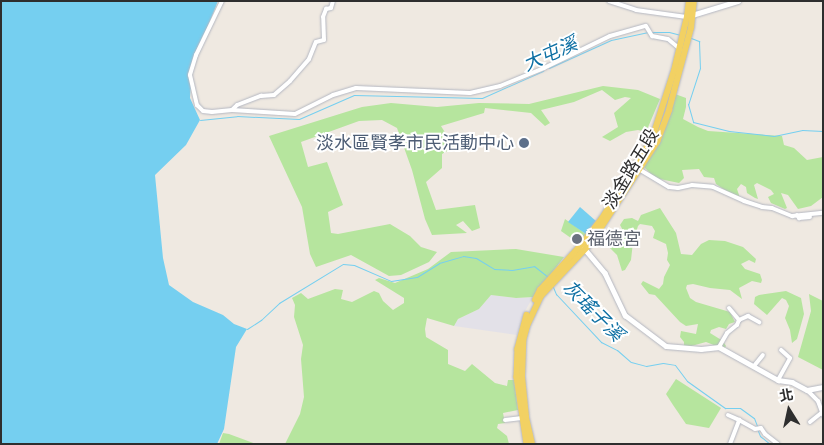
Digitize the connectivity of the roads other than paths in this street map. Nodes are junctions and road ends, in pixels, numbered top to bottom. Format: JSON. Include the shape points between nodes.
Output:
{"nodes":[{"id":1,"x":222,"y":1,"type":"edge"},
{"id":2,"x":333,"y":1,"type":"edge"},
{"id":3,"x":609,"y":1,"type":"edge"},
{"id":4,"x":689,"y":1,"type":"edge"},
{"id":5,"x":694,"y":1,"type":"edge"},
{"id":6,"x":738,"y":1,"type":"edge"},
{"id":7,"x":690,"y":16,"type":"junction"},
{"id":8,"x":682,"y":46,"type":"junction"},
{"id":9,"x":232,"y":110,"type":"junction"},
{"id":10,"x":638,"y":168,"type":"junction"},
{"id":11,"x":823,"y":213,"type":"edge"},
{"id":12,"x":797,"y":216,"type":"junction"},
{"id":13,"x":810,"y":217,"type":"dead end"},
{"id":14,"x":583,"y":247,"type":"junction"},
{"id":15,"x":555,"y":276,"type":"junction"},
{"id":16,"x":547,"y":285,"type":"junction"},
{"id":17,"x":729,"y":308,"type":"dead end"},
{"id":18,"x":739,"y":320,"type":"junction"},
{"id":19,"x":759,"y":322,"type":"dead end"},
{"id":20,"x":719,"y":348,"type":"junction"},
{"id":21,"x":781,"y":350,"type":"dead end"},
{"id":22,"x":763,"y":355,"type":"dead end"},
{"id":23,"x":754,"y":366,"type":"junction"},
{"id":24,"x":778,"y":380,"type":"junction"},
{"id":25,"x":823,"y":387,"type":"edge"},
{"id":26,"x":807,"y":390,"type":"junction"},
{"id":27,"x":822,"y":414,"type":"edge"},
{"id":28,"x":728,"y":415,"type":"dead end"},
{"id":29,"x":522,"y":418,"type":"junction"},
{"id":30,"x":506,"y":420,"type":"dead end"},
{"id":31,"x":739,"y":420,"type":"junction"},
{"id":32,"x":810,"y":422,"type":"dead end"},
{"id":33,"x":527,"y":444,"type":"edge"},
{"id":34,"x":532,"y":444,"type":"edge"},
{"id":35,"x":730,"y":444,"type":"edge"},
{"id":36,"x":778,"y":444,"type":"edge"}],
"edges":[{"from":1,"to":9,"type":"street","via":[[190,75],[197,105],[203,111]]},
{"from":2,"to":9,"type":"street","via":[[324,17],[324,40],[316,42],[309,59],[290,81],[274,95],[261,96]]},
{"from":3,"to":7,"type":"street","via":[[636,10]]},
{"from":4,"to":7,"type":"main road"},
{"from":5,"to":7,"type":"main road"},
{"from":6,"to":7,"type":"street"},
{"from":7,"to":8,"type":"main road","name":"淡金路五段"},
{"from":8,"to":9,"type":"street","via":[[652,34],[646,26],[610,36],[544,68],[470,94],[356,88],[333,94],[295,114]]},
{"from":8,"to":10,"type":"main road","name":"淡金路五段","via":[[658,124]]},
{"from":10,"to":12,"type":"street","via":[[669,187],[713,186],[744,201]]},
{"from":10,"to":14,"type":"main road","name":"淡金路五段"},
{"from":11,"to":12,"type":"street"},
{"from":12,"to":13,"type":"street"},
{"from":14,"to":15,"type":"main road"},
{"from":14,"to":15,"type":"main road","name":"淡金路五段"},
{"from":14,"to":20,"type":"street","via":[[604,273],[625,315],[654,338],[678,349]]},
{"from":15,"to":16,"type":"main road"},
{"from":16,"to":29,"type":"main road","via":[[540,290],[523,324],[518,349],[517,377]]},
{"from":16,"to":34,"type":"main road","via":[[533,309],[523,341],[522,377]]},
{"from":17,"to":18,"type":"street"},
{"from":18,"to":19,"type":"street","via":[[748,316]]},
{"from":18,"to":20,"type":"street"},
{"from":20,"to":23,"type":"street"},
{"from":21,"to":24,"type":"street","via":[[790,358]]},
{"from":22,"to":23,"type":"street"},
{"from":23,"to":24,"type":"street"},
{"from":24,"to":26,"type":"street","via":[[792,382]]},
{"from":25,"to":26,"type":"street"},
{"from":26,"to":27,"type":"street","via":[[818,401]]},
{"from":27,"to":32,"type":"street"},
{"from":28,"to":31,"type":"street"},
{"from":29,"to":30,"type":"street"},
{"from":29,"to":33,"type":"main road"},
{"from":31,"to":35,"type":"street"},
{"from":31,"to":36,"type":"street","via":[[755,429],[761,428]]}]}
